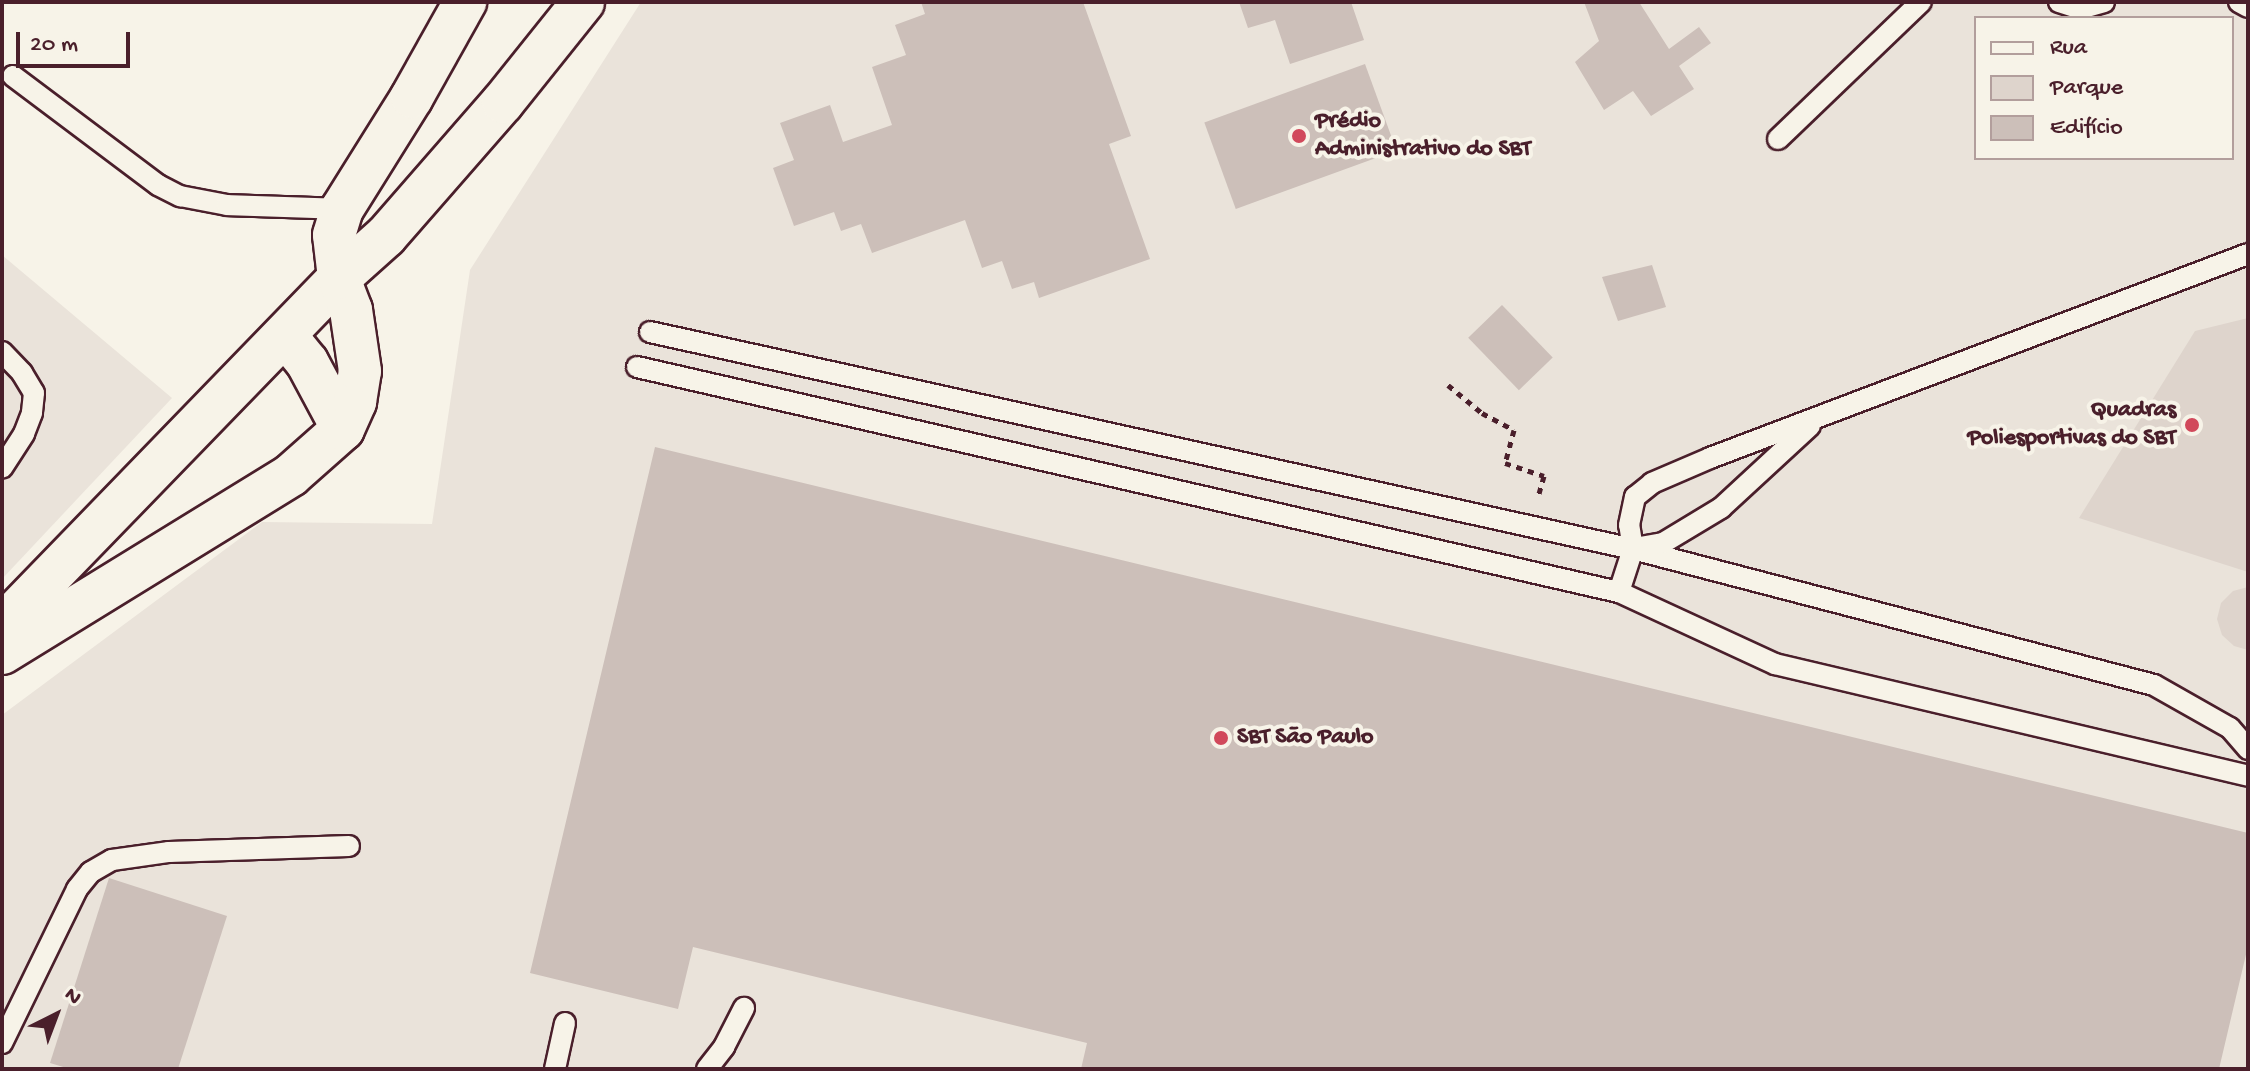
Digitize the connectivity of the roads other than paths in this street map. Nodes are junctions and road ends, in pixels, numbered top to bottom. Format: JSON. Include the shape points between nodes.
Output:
{"nodes":[{"id":1,"x":465,"y":2,"type":"edge"},
{"id":2,"x":583,"y":2,"type":"edge"},
{"id":3,"x":1921,"y":2,"type":"edge"},
{"id":4,"x":2059,"y":2,"type":"edge"},
{"id":5,"x":2104,"y":2,"type":"edge"},
{"id":6,"x":2239,"y":2,"type":"edge"},
{"id":7,"x":2248,"y":7,"type":"edge"},
{"id":8,"x":13,"y":76,"type":"dead end"},
{"id":9,"x":1778,"y":139,"type":"dead end"},
{"id":10,"x":342,"y":209,"type":"junction"},
{"id":11,"x":2248,"y":254,"type":"edge"},
{"id":12,"x":339,"y":278,"type":"junction"},
{"id":13,"x":650,"y":332,"type":"dead end"},
{"id":14,"x":285,"y":335,"type":"junction"},
{"id":15,"x":2,"y":352,"type":"edge"},
{"id":16,"x":637,"y":367,"type":"dead end"},
{"id":17,"x":1819,"y":418,"type":"junction"},
{"id":18,"x":343,"y":429,"type":"junction"},
{"id":19,"x":2,"y":468,"type":"edge"},
{"id":20,"x":1633,"y":549,"type":"junction"},
{"id":21,"x":1619,"y":592,"type":"junction"},
{"id":22,"x":2,"y":626,"type":"edge"},
{"id":23,"x":2,"y":653,"type":"edge"},
{"id":24,"x":2248,"y":749,"type":"edge"},
{"id":25,"x":2248,"y":776,"type":"edge"},
{"id":26,"x":349,"y":846,"type":"dead end"},
{"id":27,"x":744,"y":1008,"type":"dead end"},
{"id":28,"x":565,"y":1023,"type":"dead end"},
{"id":29,"x":2,"y":1043,"type":"edge"},
{"id":30,"x":555,"y":1069,"type":"edge"},
{"id":31,"x":707,"y":1069,"type":"edge"}],
"edges":[{"from":1,"to":10,"type":"street"},
{"from":2,"to":12,"type":"street","via":[[386,236]]},
{"from":3,"to":9,"type":"lane"},
{"from":4,"to":5,"type":"lane","via":[[2080,9]]},
{"from":6,"to":7,"type":"lane"},
{"from":8,"to":10,"type":"lane","via":[[180,196],[227,205]]},
{"from":10,"to":12,"type":"street","via":[[334,235]]},
{"from":11,"to":17,"type":"lane"},
{"from":12,"to":14,"type":"street"},
{"from":12,"to":18,"type":"street","via":[[351,310],[360,371]]},
{"from":13,"to":20,"type":"lane"},
{"from":14,"to":18,"type":"street","via":[[307,362]]},
{"from":14,"to":22,"type":"street"},
{"from":15,"to":19,"type":"lane","via":[[34,393],[24,434]]},
{"from":16,"to":21,"type":"lane"},
{"from":17,"to":20,"type":"lane","via":[[1721,508],[1663,543]]},
{"from":17,"to":20,"type":"lane","via":[[1652,483],[1635,497],[1629,525]]},
{"from":18,"to":23,"type":"street","via":[[291,475]]},
{"from":20,"to":21,"type":"lane"},
{"from":20,"to":24,"type":"lane","via":[[2154,685],[2230,728]]},
{"from":21,"to":25,"type":"lane","via":[[1775,664]]},
{"from":26,"to":29,"type":"lane","via":[[169,852],[112,860],[91,872],[77,889]]},
{"from":27,"to":31,"type":"lane"},
{"from":28,"to":30,"type":"lane"}]}
